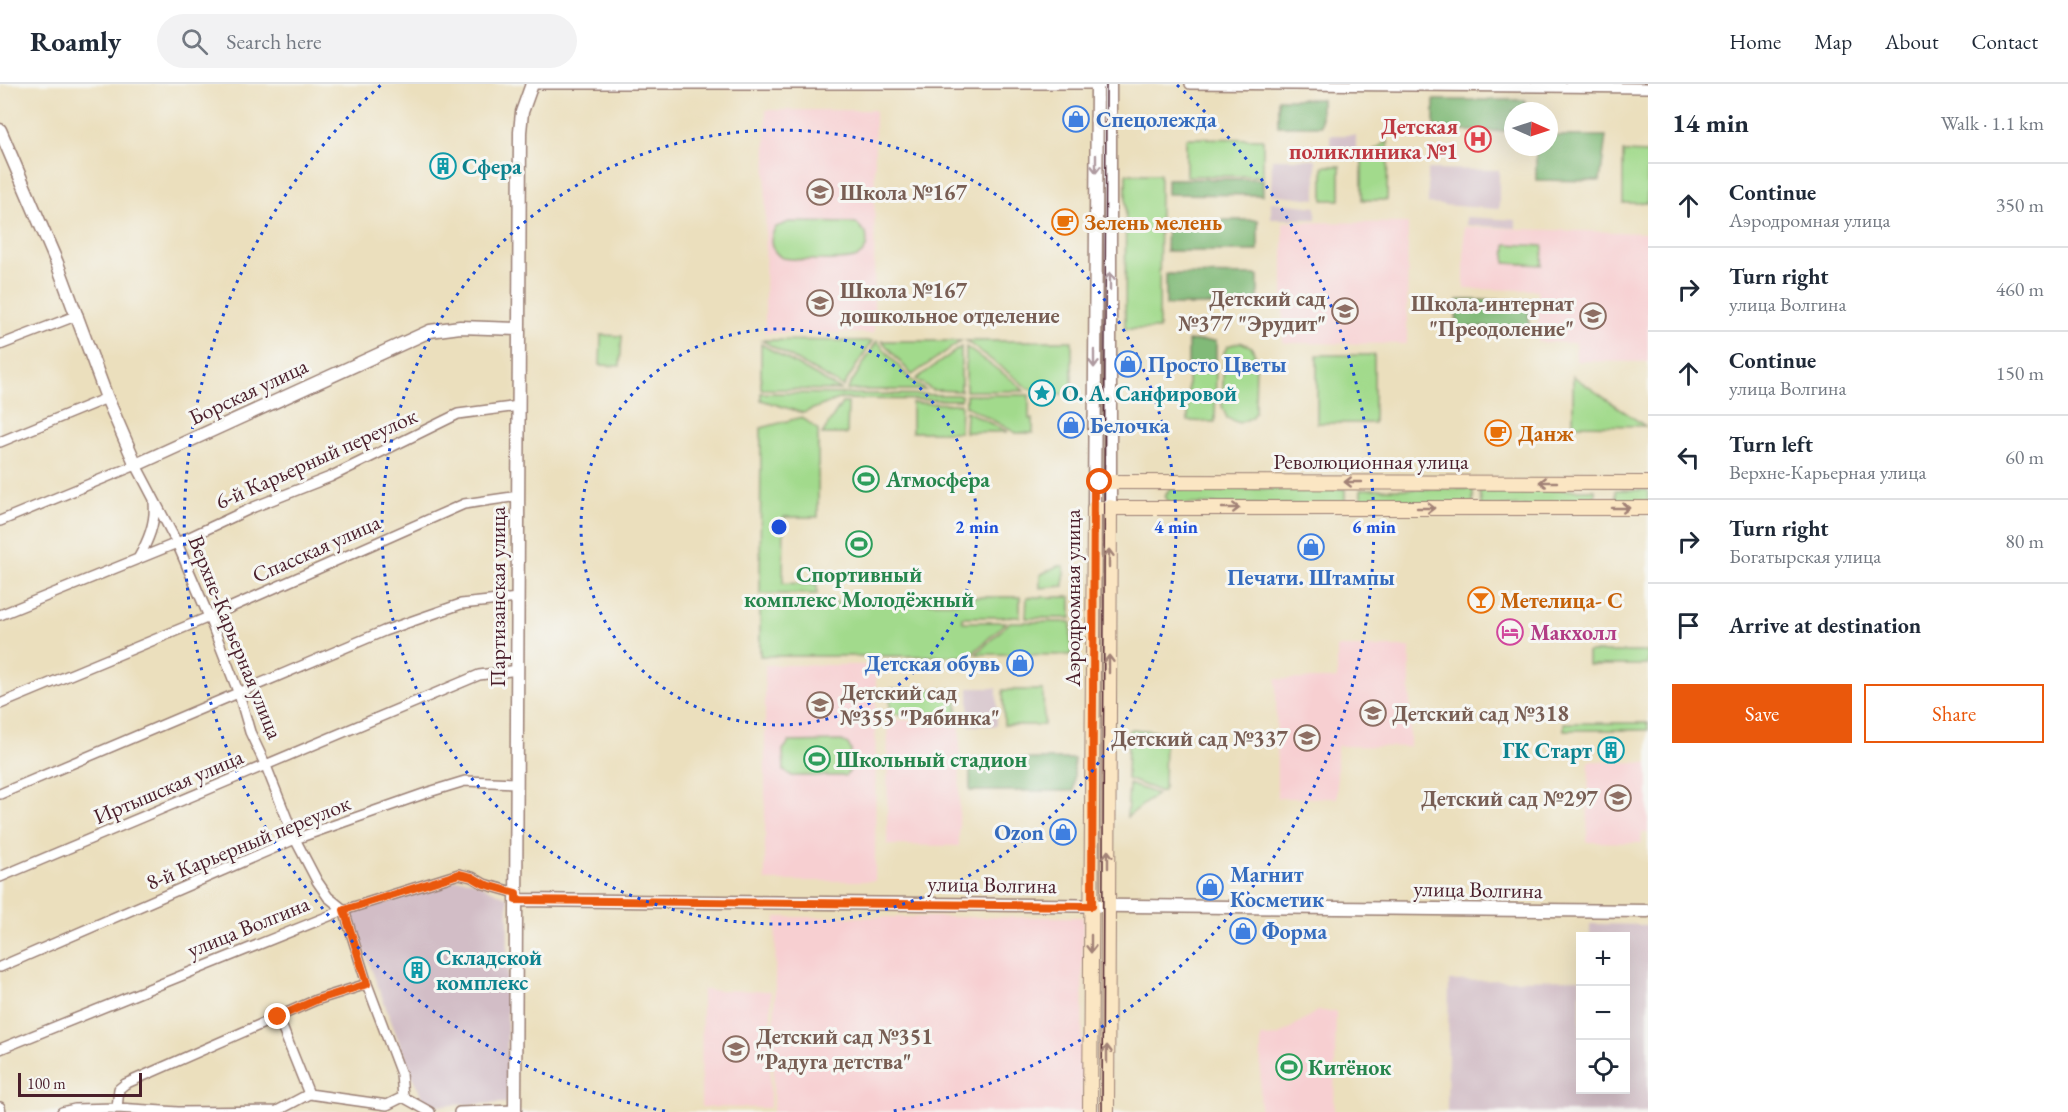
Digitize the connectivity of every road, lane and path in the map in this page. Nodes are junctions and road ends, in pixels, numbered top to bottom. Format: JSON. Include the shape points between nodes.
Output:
{"nodes":[{"id":1,"x":531,"y":84,"type":"edge"},
{"id":2,"x":1096,"y":84,"type":"edge"},
{"id":3,"x":1110,"y":84,"type":"edge"},
{"id":4,"x":1115,"y":84,"type":"edge"},
{"id":5,"x":1190,"y":84,"type":"edge"},
{"id":6,"x":1648,"y":88,"type":"edge"},
{"id":7,"x":0,"y":130,"type":"edge"},
{"id":8,"x":78,"y":315,"type":"junction"},
{"id":9,"x":519,"y":329,"type":"junction"},
{"id":10,"x":0,"y":345,"type":"edge"},
{"id":11,"x":107,"y":398,"type":"junction"},
{"id":12,"x":519,"y":406,"type":"junction"},
{"id":13,"x":0,"y":442,"type":"edge"},
{"id":14,"x":136,"y":465,"type":"junction"},
{"id":15,"x":1094,"y":482,"type":"junction"},
{"id":16,"x":1110,"y":482,"type":"junction"},
{"id":17,"x":1168,"y":482,"type":"junction"},
{"id":18,"x":1648,"y":483,"type":"edge"},
{"id":19,"x":519,"y":496,"type":"junction"},
{"id":20,"x":154,"y":500,"type":"junction"},
{"id":21,"x":1110,"y":507,"type":"junction"},
{"id":22,"x":1169,"y":507,"type":"junction"},
{"id":23,"x":1094,"y":508,"type":"junction"},
{"id":24,"x":1648,"y":508,"type":"edge"},
{"id":25,"x":0,"y":521,"type":"edge"},
{"id":26,"x":177,"y":543,"type":"junction"},
{"id":27,"x":138,"y":559,"type":"junction"},
{"id":28,"x":518,"y":598,"type":"junction"},
{"id":29,"x":0,"y":615,"type":"edge"},
{"id":30,"x":209,"y":617,"type":"junction"},
{"id":31,"x":518,"y":670,"type":"junction"},
{"id":32,"x":239,"y":694,"type":"junction"},
{"id":33,"x":0,"y":704,"type":"edge"},
{"id":34,"x":266,"y":766,"type":"junction"},
{"id":35,"x":517,"y":783,"type":"junction"},
{"id":36,"x":0,"y":794,"type":"edge"},
{"id":37,"x":296,"y":839,"type":"junction"},
{"id":38,"x":0,"y":877,"type":"edge"},
{"id":39,"x":516,"y":896,"type":"junction"},
{"id":40,"x":1092,"y":906,"type":"junction"},
{"id":41,"x":1108,"y":906,"type":"junction"},
{"id":42,"x":344,"y":910,"type":"junction"},
{"id":43,"x":1648,"y":911,"type":"edge"},
{"id":44,"x":0,"y":967,"type":"edge"},
{"id":45,"x":367,"y":984,"type":"junction"},
{"id":46,"x":278,"y":1017,"type":"junction"},
{"id":47,"x":0,"y":1049,"type":"edge"},
{"id":48,"x":309,"y":1094,"type":"junction"},
{"id":49,"x":403,"y":1097,"type":"junction"},
{"id":50,"x":0,"y":1107,"type":"edge"},
{"id":51,"x":117,"y":1108,"type":"junction"},
{"id":52,"x":515,"y":1111,"type":"edge"},
{"id":53,"x":1,"y":1112,"type":"edge"},
{"id":54,"x":62,"y":1112,"type":"edge"},
{"id":55,"x":430,"y":1112,"type":"edge"},
{"id":56,"x":459,"y":1112,"type":"edge"},
{"id":57,"x":1090,"y":1112,"type":"edge"},
{"id":58,"x":1107,"y":1112,"type":"edge"}],
"edges":[{"from":1,"to":2,"type":"street"},
{"from":1,"to":9,"type":"street","name":"Партизанская улица","via":[[520,122]]},
{"from":2,"to":3,"type":"street"},
{"from":2,"to":15,"type":"street","name":"Аэродромная улица","one_way":true},
{"from":3,"to":4,"type":"street"},
{"from":16,"to":3,"type":"street","name":"Аэродромная улица","one_way":true},
{"from":5,"to":6,"type":"street"},
{"from":7,"to":8,"type":"street","name":"Верхне-Карьерная улица"},
{"from":8,"to":10,"type":"street"},
{"from":8,"to":11,"type":"street","name":"Верхне-Карьерная улица"},
{"from":9,"to":12,"type":"street","name":"Партизанская улица"},
{"from":9,"to":14,"type":"street","name":"Борская улица","via":[[460,327],[429,331]]},
{"from":11,"to":13,"type":"street"},
{"from":11,"to":14,"type":"street","name":"Верхне-Карьерная улица"},
{"from":12,"to":19,"type":"street","name":"Партизанская улица"},
{"from":12,"to":26,"type":"street","name":"6-й Карьерный переулок","via":[[458,414],[330,477]]},
{"from":14,"to":20,"type":"street","name":"Верхне-Карьерная улица"},
{"from":14,"to":25,"type":"street","name":"Борская улица"},
{"from":15,"to":16,"type":"main road","name":"Революционная улица"},
{"from":15,"to":23,"type":"street","name":"Аэродромная улица"},
{"from":16,"to":17,"type":"main road","name":"Революционная улица"},
{"from":16,"to":21,"type":"street","name":"Аэродромная улица"},
{"from":18,"to":17,"type":"main road","name":"Революционная улица","one_way":true},
{"from":17,"to":22,"type":"main road","via":[[1159,496]]},
{"from":19,"to":28,"type":"street","name":"Партизанская улица"},
{"from":19,"to":30,"type":"street","name":"Спасская улица","via":[[464,504]]},
{"from":20,"to":26,"type":"street","name":"Верхне-Карьерная улица"},
{"from":20,"to":27,"type":"street","via":[[151,532]]},
{"from":21,"to":22,"type":"main road","name":"Революционная улица"},
{"from":21,"to":23,"type":"main road","name":"Революционная улица"},
{"from":41,"to":21,"type":"main road","name":"Аэродромная улица","one_way":true},
{"from":22,"to":24,"type":"main road","name":"Революционная улица","one_way":true},
{"from":23,"to":40,"type":"main road","name":"Аэродромная улица"},
{"from":26,"to":27,"type":"street","name":"6-й Карьерный переулок"},
{"from":26,"to":30,"type":"street","name":"Верхне-Карьерная улица"},
{"from":27,"to":29,"type":"street","name":"6-й Карьерный переулок"},
{"from":28,"to":31,"type":"street","name":"Партизанская улица"},
{"from":28,"to":32,"type":"street","via":[[460,604],[384,631]]},
{"from":30,"to":32,"type":"street","name":"Верхне-Карьерная улица"},
{"from":30,"to":33,"type":"street","name":"Спасская улица"},
{"from":31,"to":34,"type":"street","name":"Иртышская улица","via":[[479,675]]},
{"from":31,"to":35,"type":"street","name":"Партизанская улица"},
{"from":32,"to":34,"type":"street","name":"Верхне-Карьерная улица","via":[[250,732]]},
{"from":32,"to":36,"type":"street"},
{"from":34,"to":37,"type":"street","name":"Верхне-Карьерная улица"},
{"from":34,"to":38,"type":"street","name":"Иртышская улица"},
{"from":35,"to":37,"type":"street","name":"8-й Карьерный переулок","via":[[465,781]]},
{"from":35,"to":39,"type":"street","name":"Партизанская улица"},
{"from":37,"to":42,"type":"street","name":"Верхне-Карьерная улица","via":[[317,881]]},
{"from":37,"to":44,"type":"street","name":"8-й Карьерный переулок"},
{"from":39,"to":40,"type":"street","name":"улица Волгина"},
{"from":39,"to":42,"type":"street","name":"улица Волгина","via":[[459,874]]},
{"from":39,"to":52,"type":"street","name":"Партизанская улица"},
{"from":40,"to":41,"type":"street","name":"улица Волгина"},
{"from":40,"to":57,"type":"main road","name":"Аэродромная улица","one_way":true},
{"from":41,"to":43,"type":"street","name":"улица Волгина"},
{"from":58,"to":41,"type":"main road","name":"Аэродромная улица","one_way":true},
{"from":42,"to":45,"type":"street","name":"Верхне-Карьерная улица"},
{"from":42,"to":47,"type":"street","name":"улица Волгина"},
{"from":45,"to":46,"type":"street"},
{"from":45,"to":49,"type":"street","name":"Верхне-Карьерная улица","via":[[401,1074]]},
{"from":46,"to":48,"type":"street"},
{"from":46,"to":51,"type":"street","via":[[125,1084],[119,1089]]},
{"from":48,"to":49,"type":"street","via":[[387,1105]]},
{"from":48,"to":51,"type":"street","via":[[277,1111]]},
{"from":49,"to":55,"type":"street"},
{"from":50,"to":53,"type":"street"},
{"from":51,"to":54,"type":"street"},
{"from":52,"to":56,"type":"street"}]}
